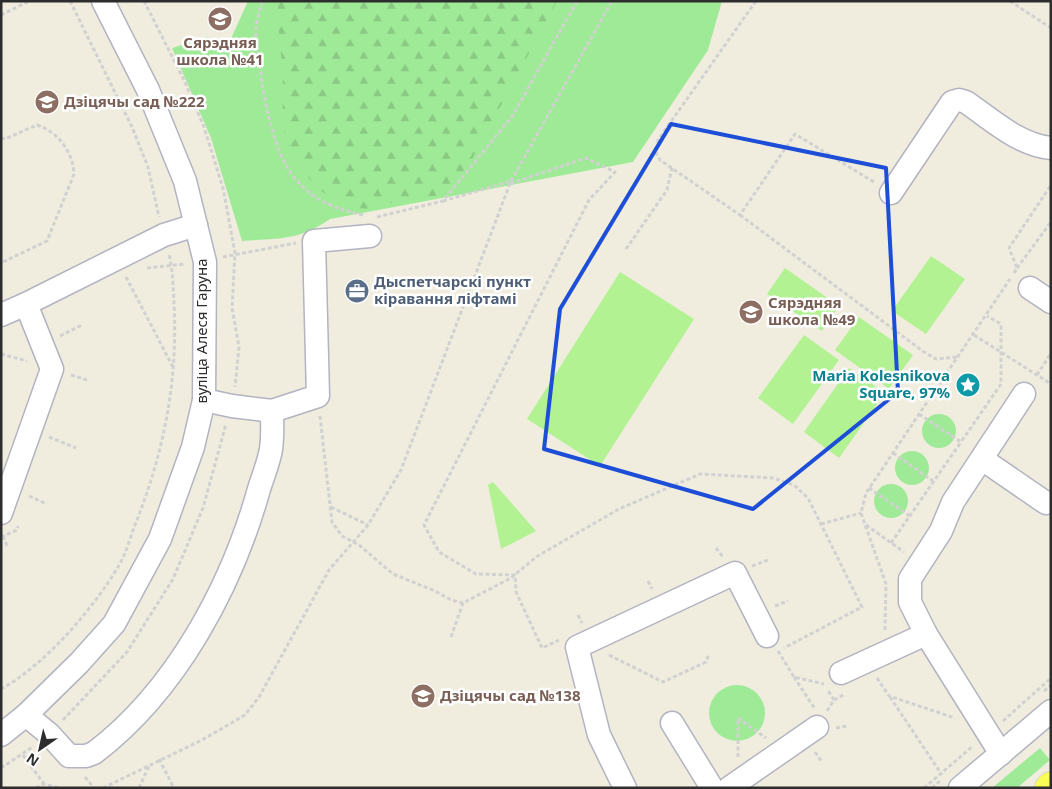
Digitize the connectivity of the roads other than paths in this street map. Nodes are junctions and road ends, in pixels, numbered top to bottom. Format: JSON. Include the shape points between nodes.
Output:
{"nodes":[{"id":1,"x":103,"y":1,"type":"edge"},
{"id":2,"x":1051,"y":148,"type":"edge"},
{"id":3,"x":891,"y":193,"type":"road end"},
{"id":4,"x":369,"y":223,"type":"road end"},
{"id":5,"x":196,"y":225,"type":"junction"},
{"id":6,"x":1030,"y":288,"type":"dead end"},
{"id":7,"x":1051,"y":302,"type":"edge"},
{"id":8,"x":26,"y":304,"type":"junction"},
{"id":9,"x":1,"y":315,"type":"edge"},
{"id":10,"x":1033,"y":392,"type":"road end"},
{"id":11,"x":204,"y":400,"type":"junction"},
{"id":12,"x":272,"y":411,"type":"junction"},
{"id":13,"x":982,"y":459,"type":"junction"},
{"id":14,"x":1046,"y":503,"type":"dead end"},
{"id":15,"x":1,"y":513,"type":"edge"},
{"id":16,"x":926,"y":634,"type":"junction"},
{"id":17,"x":772,"y":644,"type":"road end"},
{"id":18,"x":841,"y":673,"type":"dead end"},
{"id":19,"x":1051,"y":711,"type":"edge"},
{"id":20,"x":26,"y":714,"type":"junction"},
{"id":21,"x":672,"y":723,"type":"dead end"},
{"id":22,"x":819,"y":723,"type":"road end"},
{"id":23,"x":1,"y":735,"type":"edge"},
{"id":24,"x":1001,"y":754,"type":"junction"},
{"id":25,"x":952,"y":783,"type":"edge"},
{"id":26,"x":734,"y":784,"type":"edge"},
{"id":27,"x":625,"y":788,"type":"edge"},
{"id":28,"x":712,"y":788,"type":"edge"}],
"edges":[{"from":1,"to":5,"type":"street","name":"вуліца Алеся Гаруна","via":[[148,90],[185,181]]},
{"from":2,"to":3,"type":"street","via":[[1026,142],[959,100],[952,102]]},
{"from":4,"to":12,"type":"street","via":[[314,241],[318,396]]},
{"from":5,"to":8,"type":"street","via":[[164,235]]},
{"from":5,"to":11,"type":"street","name":"вуліца Алеся Гаруна","via":[[205,262]]},
{"from":6,"to":7,"type":"street"},
{"from":8,"to":9,"type":"street"},
{"from":8,"to":15,"type":"street","via":[[52,369]]},
{"from":10,"to":13,"type":"street"},
{"from":11,"to":12,"type":"street"},
{"from":11,"to":20,"type":"street","name":"вуліца Алеся Гаруна","via":[[193,447],[160,538],[133,591],[114,624]]},
{"from":12,"to":20,"type":"street","via":[[271,449],[235,561],[195,637],[154,694],[94,753],[86,756],[69,756]]},
{"from":13,"to":14,"type":"street"},
{"from":13,"to":16,"type":"street","via":[[953,502],[941,531],[910,579],[910,602]]},
{"from":16,"to":18,"type":"street"},
{"from":16,"to":24,"type":"street"},
{"from":17,"to":27,"type":"street","via":[[735,572],[576,647],[599,735]]},
{"from":19,"to":24,"type":"street"},
{"from":20,"to":23,"type":"street","name":"вуліца Алеся Гаруна"},
{"from":21,"to":28,"type":"street"},
{"from":22,"to":26,"type":"street"},
{"from":24,"to":25,"type":"street"}]}
